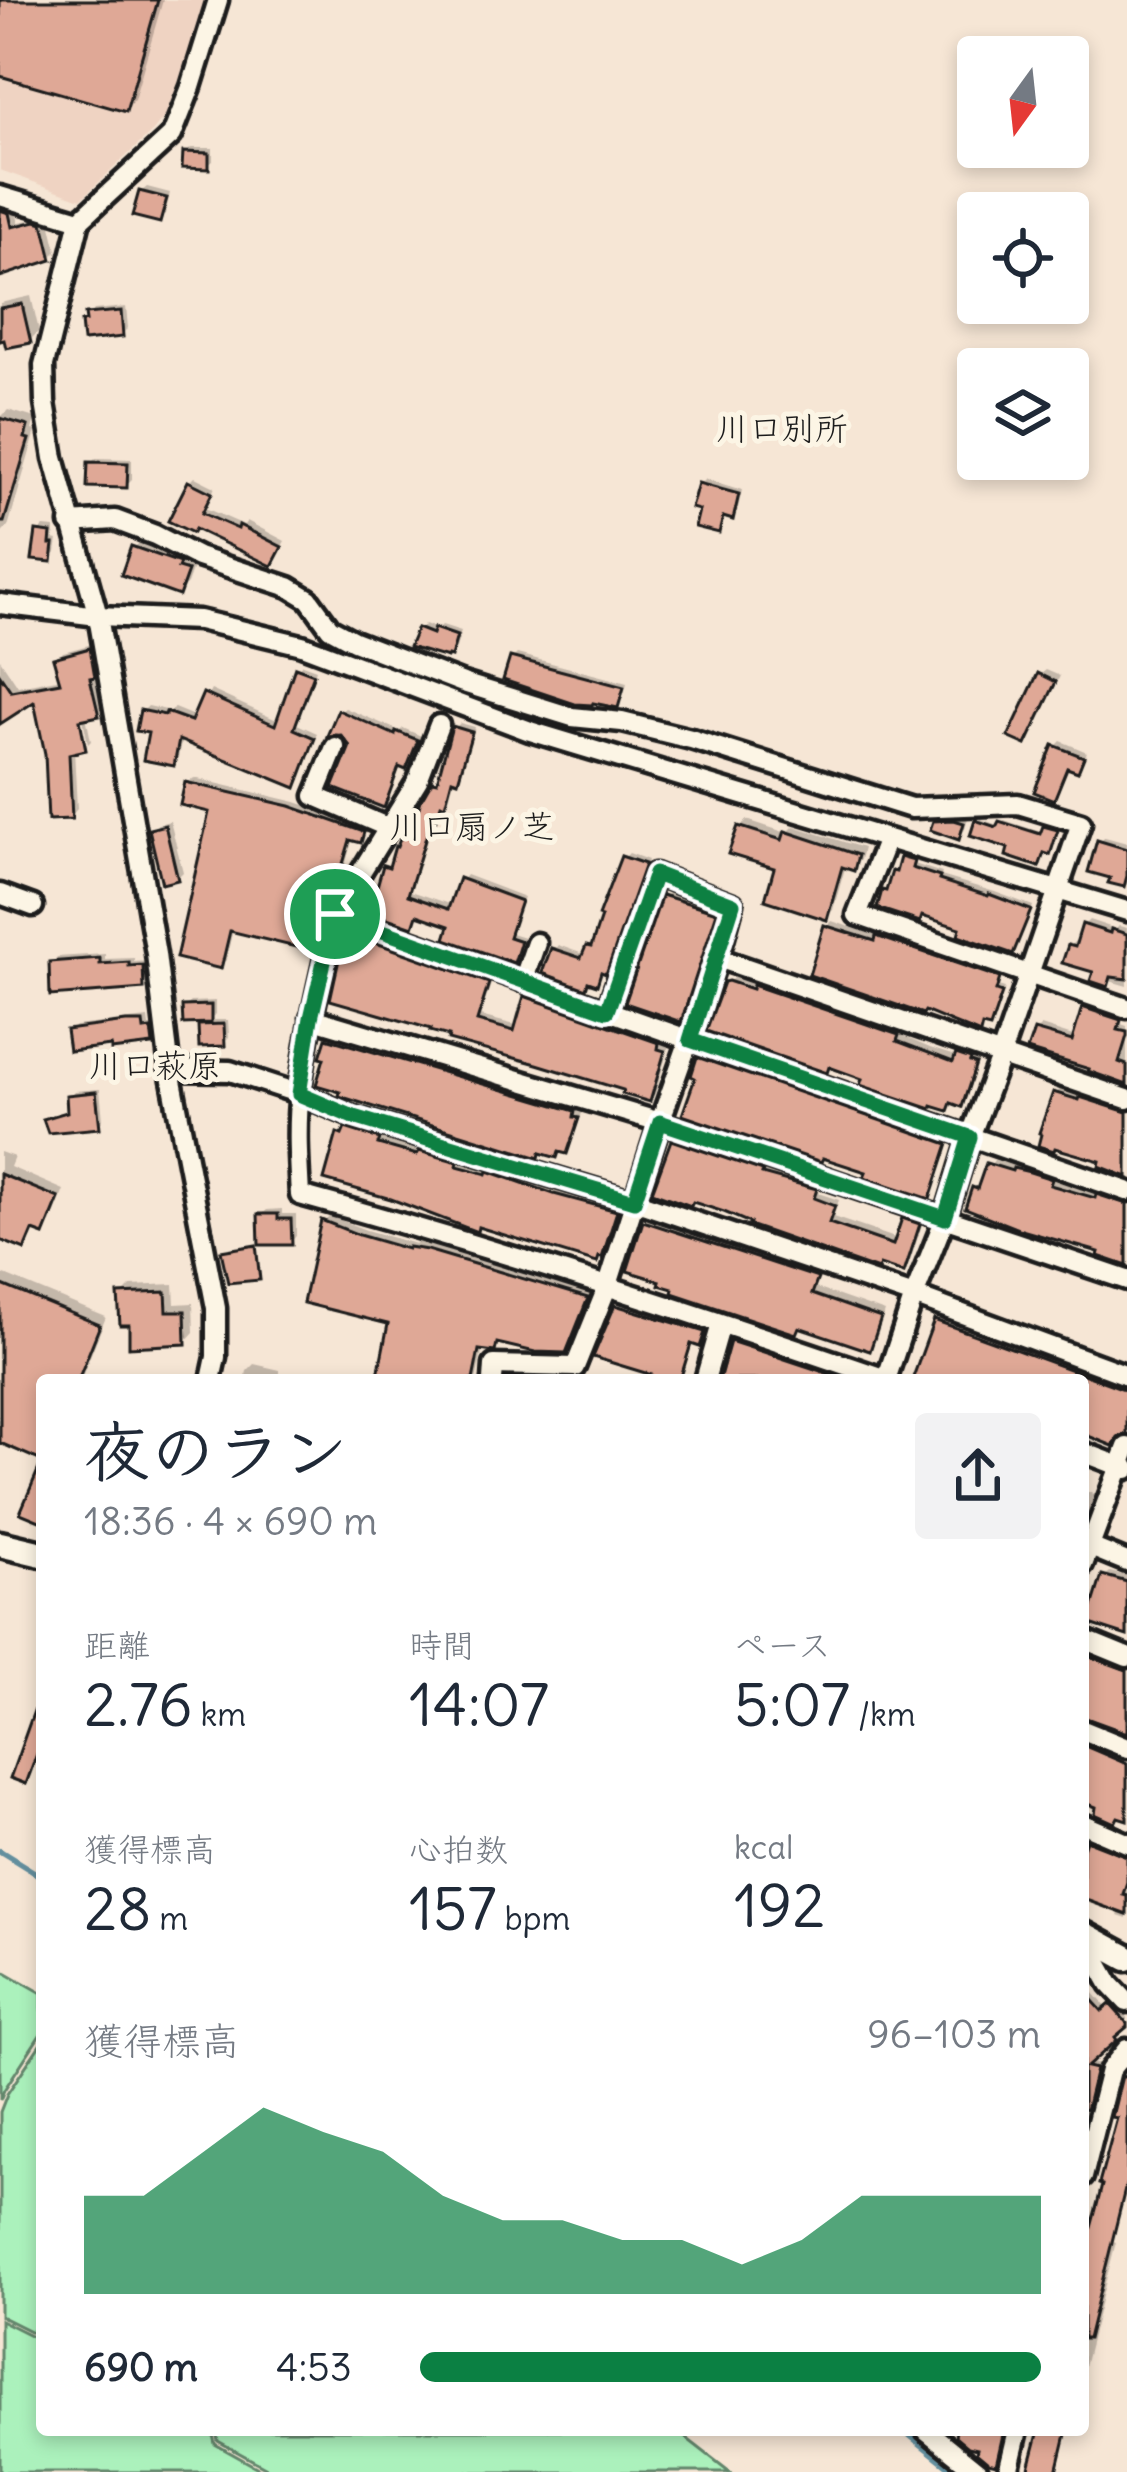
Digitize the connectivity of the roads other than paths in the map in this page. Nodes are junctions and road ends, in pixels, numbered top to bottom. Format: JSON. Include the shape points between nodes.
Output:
{"nodes":[{"id":1,"x":218,"y":0,"type":"edge"},
{"id":2,"x":0,"y":196,"type":"edge"},
{"id":3,"x":80,"y":220,"type":"junction"},
{"id":4,"x":70,"y":523,"type":"junction"},
{"id":5,"x":0,"y":604,"type":"edge"},
{"id":6,"x":98,"y":616,"type":"junction"},
{"id":7,"x":440,"y":725,"type":"dead end"},
{"id":8,"x":335,"y":747,"type":"dead end"},
{"id":9,"x":388,"y":828,"type":"junction"},
{"id":10,"x":887,"y":839,"type":"junction"},
{"id":11,"x":1058,"y":889,"type":"junction"},
{"id":12,"x":0,"y":894,"type":"edge"},
{"id":13,"x":32,"y":906,"type":"dead end"},
{"id":14,"x":1127,"y":910,"type":"edge"},
{"id":15,"x":335,"y":914,"type":"junction"},
{"id":16,"x":536,"y":943,"type":"dead end"},
{"id":17,"x":718,"y":958,"type":"junction"},
{"id":18,"x":1030,"y":974,"type":"junction"},
{"id":19,"x":523,"y":981,"type":"junction"},
{"id":20,"x":1127,"y":1008,"type":"edge"},
{"id":21,"x":607,"y":1011,"type":"junction"},
{"id":22,"x":311,"y":1018,"type":"junction"},
{"id":23,"x":690,"y":1040,"type":"junction"},
{"id":24,"x":1001,"y":1055,"type":"junction"},
{"id":25,"x":170,"y":1070,"type":"junction"},
{"id":26,"x":299,"y":1094,"type":"junction"},
{"id":27,"x":1127,"y":1100,"type":"edge"},
{"id":28,"x":660,"y":1122,"type":"junction"},
{"id":29,"x":970,"y":1137,"type":"junction"},
{"id":30,"x":1127,"y":1191,"type":"edge"},
{"id":31,"x":634,"y":1201,"type":"junction"},
{"id":32,"x":945,"y":1218,"type":"junction"},
{"id":33,"x":1127,"y":1280,"type":"edge"},
{"id":34,"x":608,"y":1285,"type":"junction"},
{"id":35,"x":914,"y":1296,"type":"junction"},
{"id":36,"x":721,"y":1324,"type":"junction"},
{"id":37,"x":212,"y":1374,"type":"edge"},
{"id":38,"x":493,"y":1374,"type":"edge"},
{"id":39,"x":707,"y":1374,"type":"edge"},
{"id":40,"x":869,"y":1374,"type":"edge"},
{"id":41,"x":889,"y":1374,"type":"edge"},
{"id":42,"x":1127,"y":1375,"type":"edge"},
{"id":43,"x":1089,"y":1453,"type":"edge"},
{"id":44,"x":1124,"y":1460,"type":"edge"},
{"id":45,"x":1089,"y":1543,"type":"edge"},
{"id":46,"x":0,"y":1544,"type":"edge"},
{"id":47,"x":36,"y":1553,"type":"edge"},
{"id":48,"x":1089,"y":1553,"type":"edge"},
{"id":49,"x":1127,"y":1562,"type":"edge"},
{"id":50,"x":1089,"y":1641,"type":"edge"},
{"id":51,"x":1127,"y":1657,"type":"edge"},
{"id":52,"x":1089,"y":1732,"type":"edge"},
{"id":53,"x":1127,"y":1748,"type":"edge"},
{"id":54,"x":1089,"y":1827,"type":"edge"},
{"id":55,"x":1127,"y":1843,"type":"edge"},
{"id":56,"x":1089,"y":1938,"type":"edge"},
{"id":57,"x":1089,"y":1946,"type":"edge"},
{"id":58,"x":1127,"y":1958,"type":"edge"},
{"id":59,"x":1127,"y":2002,"type":"edge"},
{"id":60,"x":1127,"y":2049,"type":"edge"},
{"id":61,"x":1089,"y":2152,"type":"edge"},
{"id":62,"x":938,"y":2436,"type":"edge"},
{"id":63,"x":1017,"y":2436,"type":"edge"},
{"id":64,"x":978,"y":2472,"type":"edge"},
{"id":65,"x":1008,"y":2472,"type":"edge"}],
"edges":[{"from":1,"to":3,"type":"street","via":[[172,135]]},
{"from":2,"to":3,"type":"street"},
{"from":3,"to":4,"type":"street","via":[[44,365],[44,403]]},
{"from":4,"to":6,"type":"street"},
{"from":4,"to":11,"type":"street","via":[[116,520],[155,535],[289,587],[354,641],[572,717],[692,739],[911,808],[1018,804],[1081,823]]},
{"from":5,"to":6,"type":"street"},
{"from":6,"to":10,"type":"street","via":[[199,620],[302,646],[530,731]]},
{"from":6,"to":25,"type":"street"},
{"from":7,"to":9,"type":"street"},
{"from":8,"to":9,"type":"street","via":[[315,796]]},
{"from":9,"to":15,"type":"street"},
{"from":10,"to":11,"type":"street"},
{"from":10,"to":18,"type":"street","via":[[857,916]]},
{"from":11,"to":14,"type":"street"},
{"from":11,"to":18,"type":"street"},
{"from":12,"to":13,"type":"street"},
{"from":15,"to":19,"type":"street"},
{"from":15,"to":22,"type":"street"},
{"from":16,"to":19,"type":"street"},
{"from":17,"to":21,"type":"street","via":[[733,904],[655,874]]},
{"from":17,"to":23,"type":"street"},
{"from":17,"to":24,"type":"street"},
{"from":18,"to":20,"type":"street"},
{"from":18,"to":24,"type":"street"},
{"from":19,"to":21,"type":"street"},
{"from":21,"to":23,"type":"street"},
{"from":22,"to":26,"type":"street"},
{"from":22,"to":28,"type":"street"},
{"from":23,"to":28,"type":"street"},
{"from":23,"to":29,"type":"street"},
{"from":24,"to":27,"type":"street"},
{"from":24,"to":29,"type":"street"},
{"from":25,"to":26,"type":"street","via":[[230,1071]]},
{"from":25,"to":37,"type":"street","via":[[216,1308]]},
{"from":26,"to":31,"type":"street"},
{"from":26,"to":34,"type":"street","via":[[300,1195]]},
{"from":28,"to":31,"type":"street"},
{"from":28,"to":32,"type":"street"},
{"from":29,"to":30,"type":"street"},
{"from":29,"to":32,"type":"street"},
{"from":31,"to":34,"type":"street"},
{"from":31,"to":35,"type":"street"},
{"from":32,"to":33,"type":"street"},
{"from":32,"to":35,"type":"street"},
{"from":34,"to":36,"type":"street"},
{"from":34,"to":38,"type":"street","via":[[575,1367],[494,1365]]},
{"from":35,"to":41,"type":"street"},
{"from":35,"to":42,"type":"street"},
{"from":36,"to":39,"type":"street"},
{"from":36,"to":40,"type":"street"},
{"from":43,"to":44,"type":"street"},
{"from":44,"to":45,"type":"street"},
{"from":46,"to":47,"type":"main road"},
{"from":48,"to":49,"type":"street"},
{"from":50,"to":51,"type":"street"},
{"from":52,"to":53,"type":"street"},
{"from":54,"to":55,"type":"street"},
{"from":56,"to":58,"type":"main road"},
{"from":57,"to":59,"type":"street"},
{"from":60,"to":61,"type":"street","via":[[1110,2070]]},
{"from":62,"to":64,"type":"street"},
{"from":63,"to":65,"type":"street"}]}
